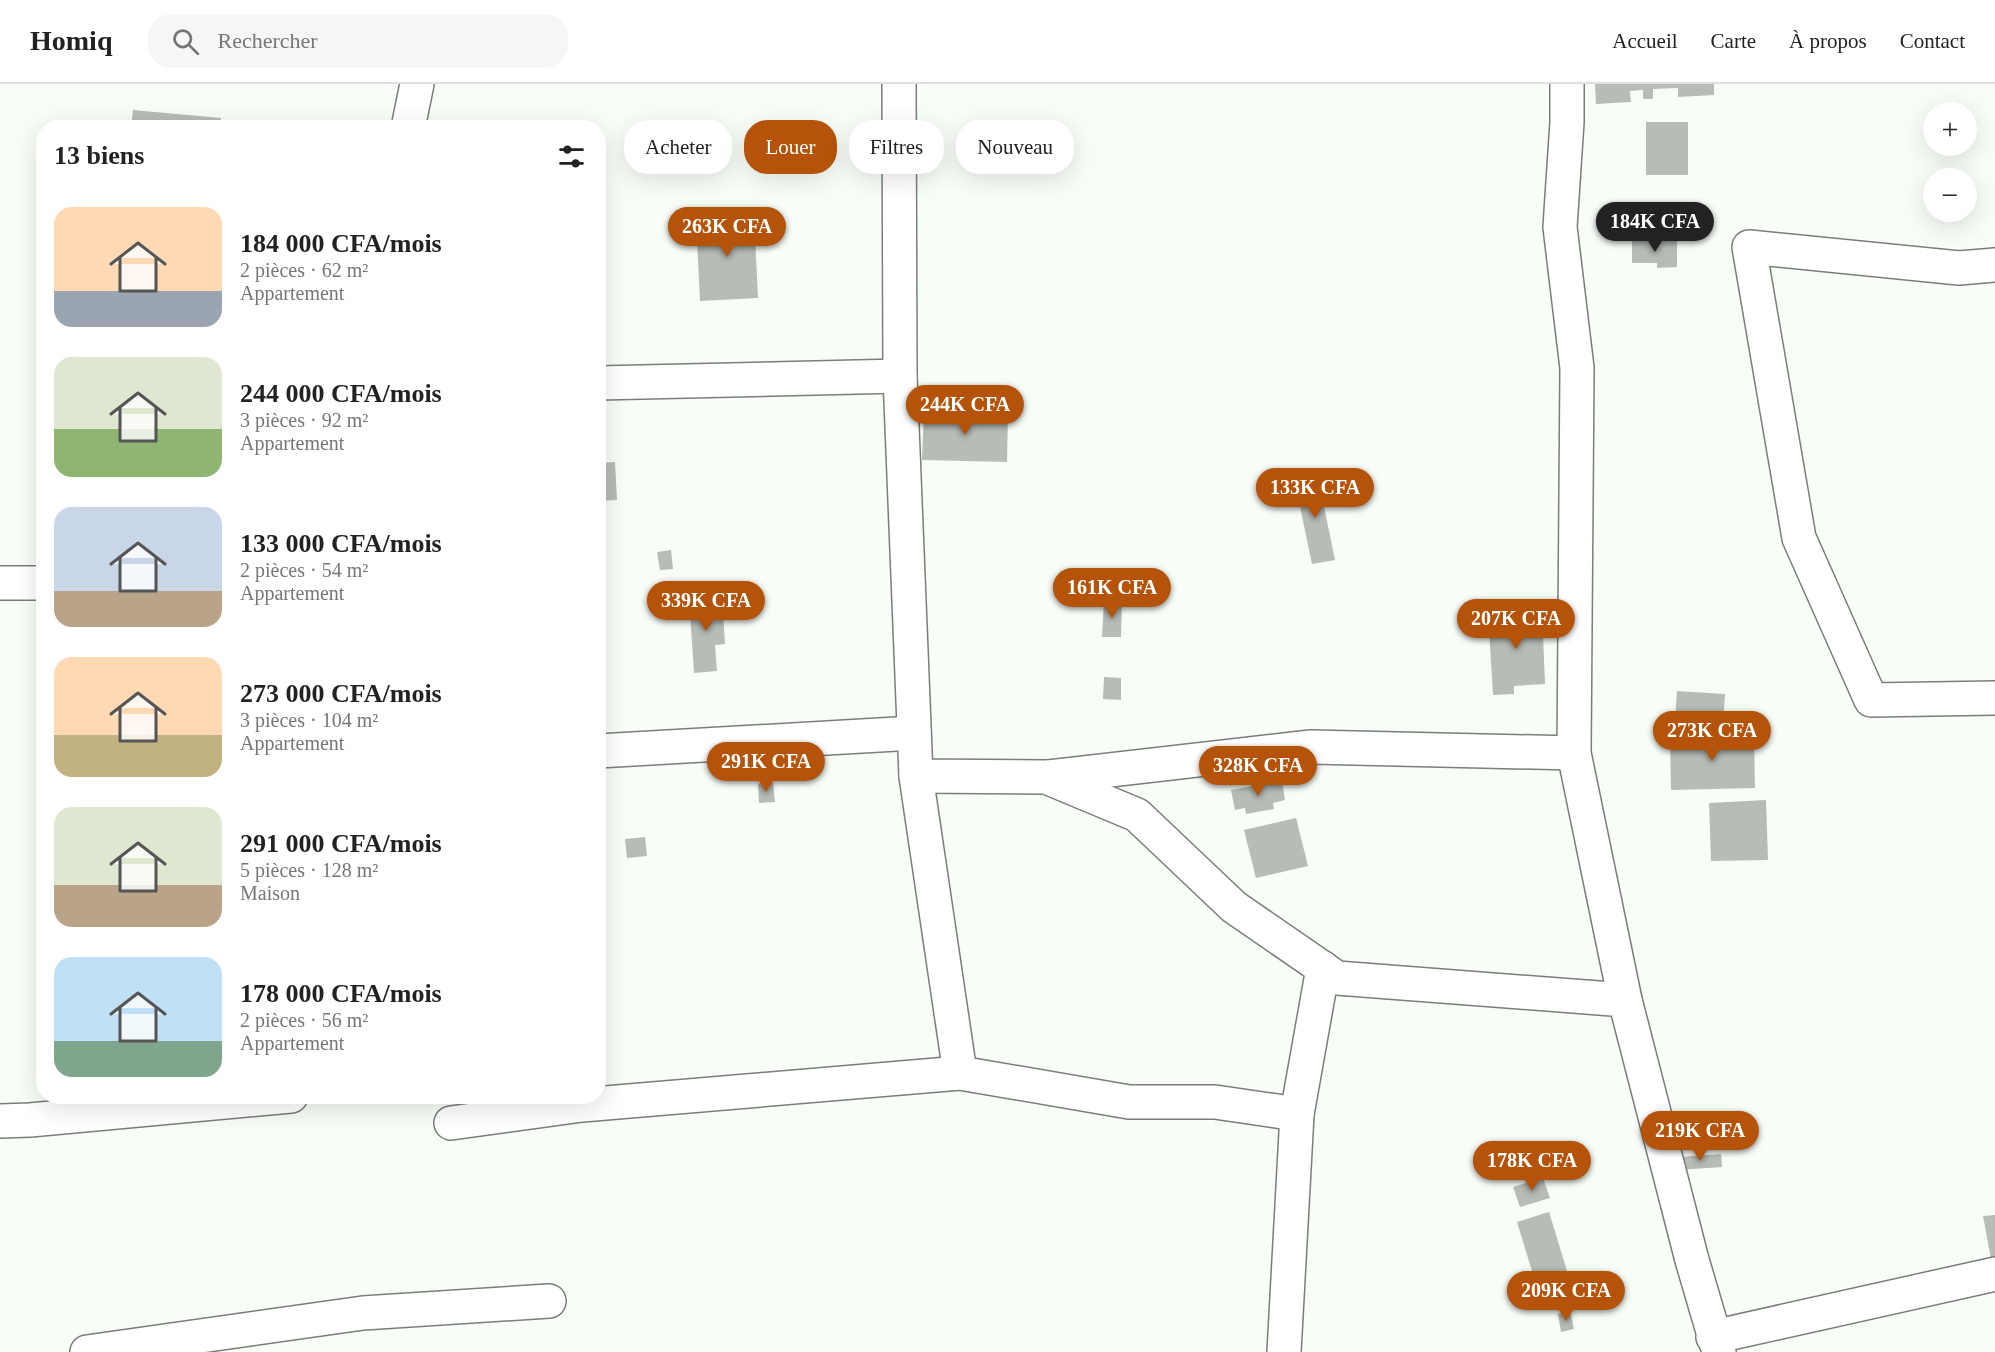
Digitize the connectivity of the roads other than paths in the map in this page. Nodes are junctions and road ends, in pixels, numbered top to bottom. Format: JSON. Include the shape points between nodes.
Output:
{"nodes":[{"id":1,"x":417,"y":84,"type":"edge"},
{"id":2,"x":899,"y":84,"type":"edge"},
{"id":3,"x":1567,"y":84,"type":"edge"},
{"id":4,"x":410,"y":120,"type":"edge"},
{"id":5,"x":1995,"y":265,"type":"edge"},
{"id":6,"x":900,"y":376,"type":"junction"},
{"id":7,"x":606,"y":383,"type":"edge"},
{"id":8,"x":0,"y":583,"type":"edge"},
{"id":9,"x":36,"y":583,"type":"edge"},
{"id":10,"x":1995,"y":699,"type":"edge"},
{"id":11,"x":914,"y":733,"type":"junction"},
{"id":12,"x":606,"y":752,"type":"edge"},
{"id":13,"x":1574,"y":753,"type":"junction"},
{"id":14,"x":916,"y":776,"type":"junction"},
{"id":15,"x":1046,"y":777,"type":"junction"},
{"id":16,"x":1323,"y":968,"type":"junction"},
{"id":17,"x":1625,"y":1000,"type":"junction"},
{"id":18,"x":960,"y":1073,"type":"junction"},
{"id":19,"x":606,"y":1103,"type":"edge"},
{"id":20,"x":204,"y":1104,"type":"edge"},
{"id":21,"x":594,"y":1104,"type":"edge"},
{"id":22,"x":1297,"y":1114,"type":"junction"},
{"id":23,"x":0,"y":1121,"type":"edge"},
{"id":24,"x":451,"y":1123,"type":"dead end"},
{"id":25,"x":1995,"y":1274,"type":"edge"},
{"id":26,"x":549,"y":1301,"type":"dead end"},
{"id":27,"x":1716,"y":1345,"type":"edge"},
{"id":28,"x":87,"y":1352,"type":"edge"},
{"id":29,"x":1284,"y":1352,"type":"edge"}],
"edges":[{"from":1,"to":4,"type":"street"},
{"from":2,"to":6,"type":"street"},
{"from":3,"to":13,"type":"street","via":[[1560,227],[1577,368]]},
{"from":5,"to":10,"type":"street","via":[[1959,268],[1749,247],[1798,538],[1871,700]]},
{"from":6,"to":7,"type":"street"},
{"from":6,"to":11,"type":"street"},
{"from":8,"to":9,"type":"street"},
{"from":11,"to":12,"type":"street"},
{"from":11,"to":14,"type":"street"},
{"from":13,"to":15,"type":"street","via":[[1311,747]]},
{"from":13,"to":17,"type":"street"},
{"from":14,"to":15,"type":"street"},
{"from":14,"to":18,"type":"street"},
{"from":15,"to":16,"type":"street","via":[[1137,815],[1234,907]]},
{"from":16,"to":17,"type":"street","via":[[1337,978]]},
{"from":16,"to":22,"type":"street"},
{"from":17,"to":27,"type":"street"},
{"from":18,"to":19,"type":"street"},
{"from":18,"to":22,"type":"street","via":[[1128,1101],[1215,1101]]},
{"from":20,"to":23,"type":"street"},
{"from":21,"to":24,"type":"street"},
{"from":22,"to":29,"type":"street"},
{"from":25,"to":27,"type":"street"},
{"from":26,"to":28,"type":"street","via":[[363,1312]]}]}
